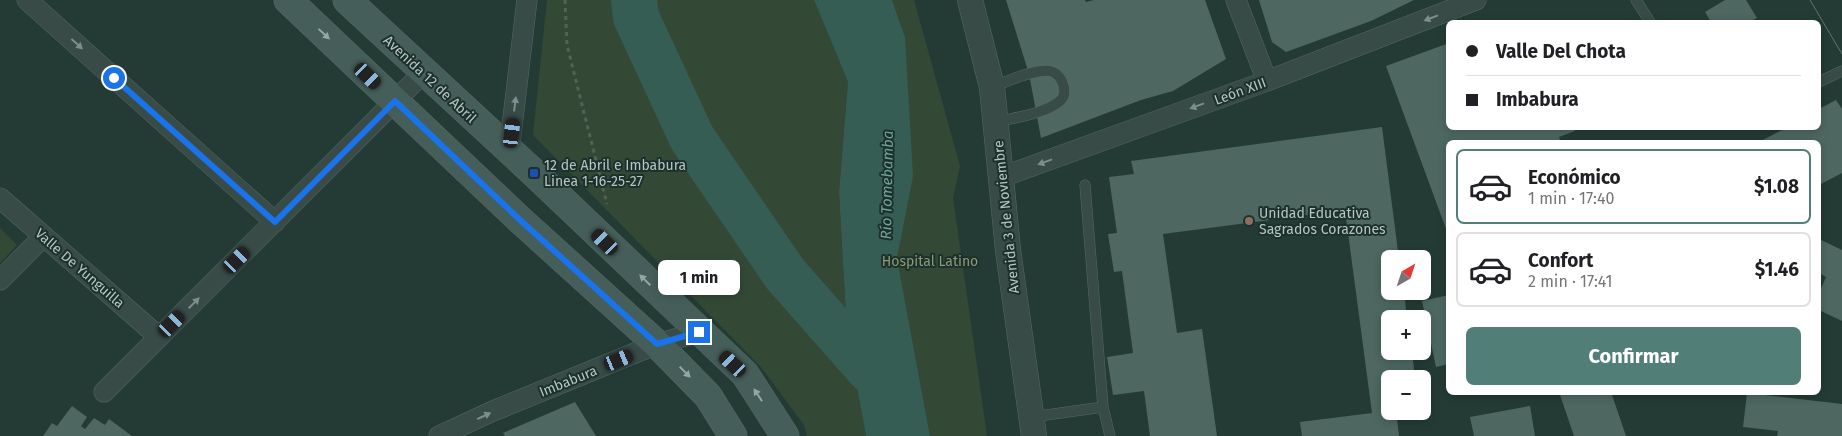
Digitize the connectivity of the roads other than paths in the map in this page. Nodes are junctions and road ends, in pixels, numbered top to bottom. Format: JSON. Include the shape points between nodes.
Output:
{"nodes":[{"id":1,"x":288,"y":0,"type":"edge"},
{"id":2,"x":346,"y":0,"type":"edge"},
{"id":3,"x":527,"y":0,"type":"edge"},
{"id":4,"x":970,"y":0,"type":"edge"},
{"id":5,"x":1236,"y":0,"type":"edge"},
{"id":6,"x":1476,"y":0,"type":"edge"},
{"id":7,"x":1636,"y":0,"type":"edge"},
{"id":8,"x":40,"y":4,"type":"edge"},
{"id":9,"x":1649,"y":20,"type":"edge"},
{"id":10,"x":1842,"y":71,"type":"edge"},
{"id":11,"x":423,"y":73,"type":"junction"},
{"id":12,"x":1267,"y":81,"type":"junction"},
{"id":13,"x":1821,"y":81,"type":"edge"},
{"id":14,"x":992,"y":87,"type":"junction"},
{"id":15,"x":395,"y":101,"type":"junction"},
{"id":16,"x":997,"y":122,"type":"junction"},
{"id":17,"x":509,"y":152,"type":"junction"},
{"id":18,"x":1002,"y":177,"type":"junction"},
{"id":19,"x":1085,"y":185,"type":"dead end"},
{"id":20,"x":0,"y":198,"type":"edge"},
{"id":21,"x":275,"y":222,"type":"junction"},
{"id":22,"x":44,"y":236,"type":"junction"},
{"id":23,"x":0,"y":280,"type":"edge"},
{"id":24,"x":699,"y":332,"type":"junction"},
{"id":25,"x":159,"y":337,"type":"junction"},
{"id":26,"x":657,"y":344,"type":"junction"},
{"id":27,"x":104,"y":392,"type":"dead end"},
{"id":28,"x":1103,"y":407,"type":"junction"},
{"id":29,"x":1033,"y":426,"type":"edge"},
{"id":30,"x":439,"y":436,"type":"edge"},
{"id":31,"x":734,"y":436,"type":"edge"},
{"id":32,"x":784,"y":436,"type":"edge"},
{"id":33,"x":1110,"y":436,"type":"edge"}],
"edges":[{"from":1,"to":15,"type":"main road","one_way":true},
{"from":2,"to":11,"type":"main road","name":"Avenida 12 de Abril"},
{"from":17,"to":3,"type":"street","one_way":true},
{"from":4,"to":14,"type":"street","name":"Avenida 3 de Noviembre"},
{"from":5,"to":12,"type":"street"},
{"from":6,"to":12,"type":"street","name":"León XIII","one_way":true},
{"from":7,"to":9,"type":"lane"},
{"from":8,"to":21,"type":"street","one_way":true},
{"from":10,"to":13,"type":"lane"},
{"from":11,"to":15,"type":"street"},
{"from":11,"to":17,"type":"main road","name":"Avenida 12 de Abril"},
{"from":12,"to":18,"type":"street","name":"León XIII","one_way":true},
{"from":14,"to":16,"type":"street","name":"Avenida 3 de Noviembre"},
{"from":14,"to":16,"type":"lane","via":[[1043,71],[1052,72],[1060,78],[1064,88],[1064,96],[1059,102]]},
{"from":15,"to":21,"type":"street"},
{"from":15,"to":26,"type":"main road"},
{"from":16,"to":18,"type":"street","name":"Avenida 3 de Noviembre"},
{"from":24,"to":17,"type":"main road","name":"Avenida 12 de Abril","one_way":true},
{"from":18,"to":29,"type":"street","name":"Avenida 3 de Noviembre","via":[[1008,250]]},
{"from":19,"to":28,"type":"lane"},
{"from":20,"to":22,"type":"street","name":"Valle De Yunguilla"},
{"from":25,"to":21,"type":"street","one_way":true},
{"from":22,"to":23,"type":"street"},
{"from":22,"to":25,"type":"street","name":"Valle De Yunguilla"},
{"from":24,"to":26,"type":"street","name":"Imbabura"},
{"from":32,"to":24,"type":"main road","name":"Avenida 12 de Abril","one_way":true,"via":[[744,374]]},
{"from":25,"to":27,"type":"street"},
{"from":30,"to":26,"type":"street","name":"Imbabura","one_way":true},
{"from":26,"to":31,"type":"main road","one_way":true,"via":[[708,396]]},
{"from":28,"to":29,"type":"lane"},
{"from":28,"to":33,"type":"lane"}]}
